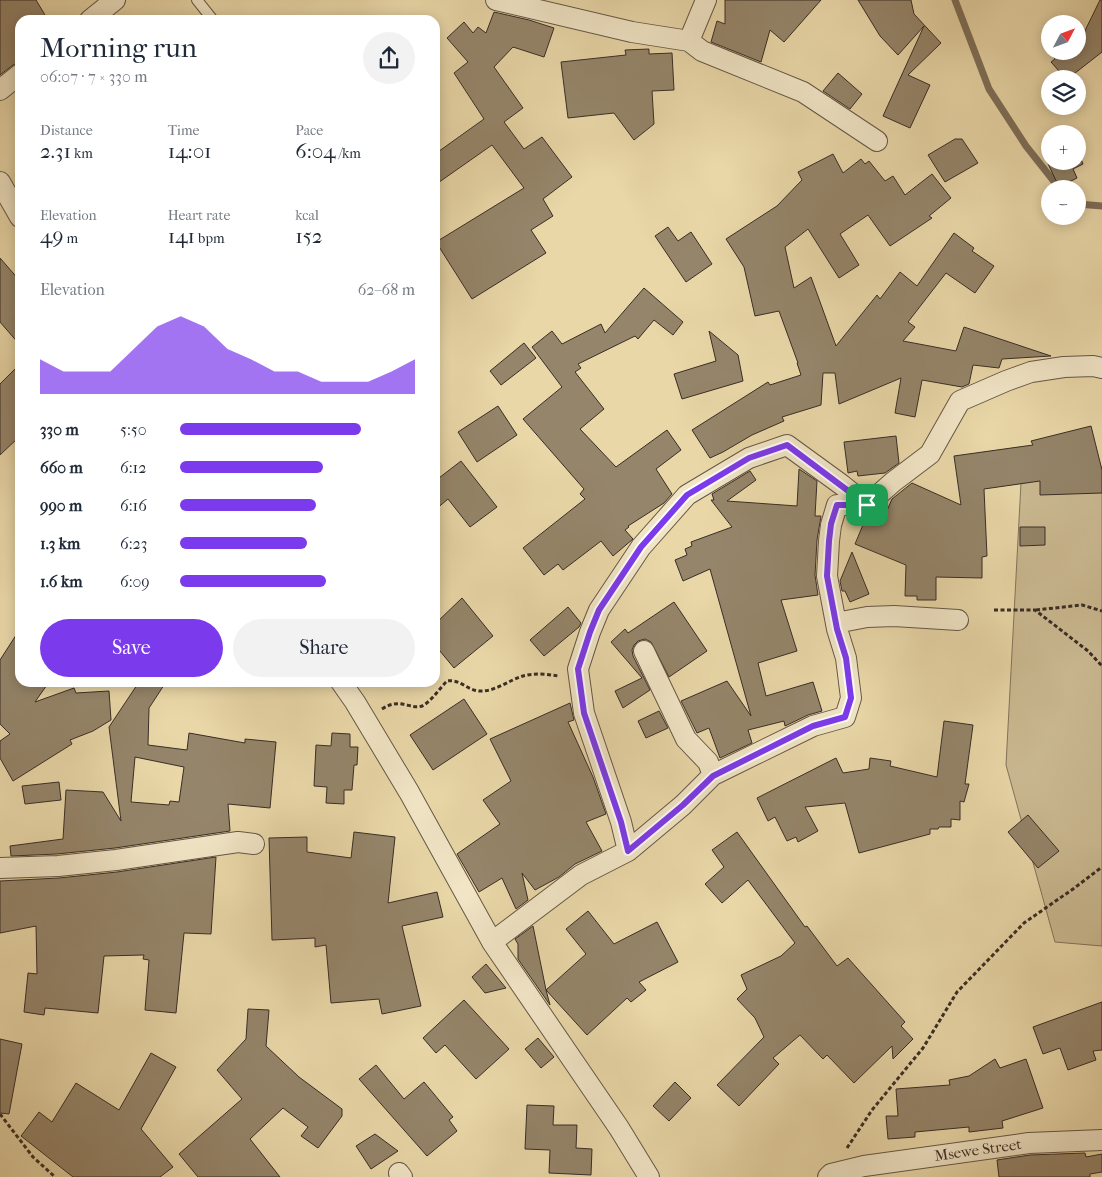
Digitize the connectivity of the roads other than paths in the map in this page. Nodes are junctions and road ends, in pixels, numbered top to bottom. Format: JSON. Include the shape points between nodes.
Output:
{"nodes":[{"id":1,"x":115,"y":0,"type":"edge"},
{"id":2,"x":197,"y":0,"type":"edge"},
{"id":3,"x":496,"y":0,"type":"edge"},
{"id":4,"x":706,"y":0,"type":"edge"},
{"id":5,"x":96,"y":15,"type":"edge"},
{"id":6,"x":209,"y":15,"type":"edge"},
{"id":7,"x":689,"y":41,"type":"junction"},
{"id":8,"x":15,"y":78,"type":"edge"},
{"id":9,"x":0,"y":90,"type":"edge"},
{"id":10,"x":877,"y":141,"type":"dead end"},
{"id":11,"x":0,"y":182,"type":"edge"},
{"id":12,"x":15,"y":209,"type":"edge"},
{"id":13,"x":1102,"y":368,"type":"edge"},
{"id":14,"x":867,"y":505,"type":"junction"},
{"id":15,"x":958,"y":620,"type":"dead end"},
{"id":16,"x":836,"y":623,"type":"junction"},
{"id":17,"x":644,"y":650,"type":"dead end"},
{"id":18,"x":344,"y":687,"type":"edge"},
{"id":19,"x":713,"y":776,"type":"junction"},
{"id":20,"x":254,"y":844,"type":"dead end"},
{"id":21,"x":628,"y":851,"type":"junction"},
{"id":22,"x":0,"y":868,"type":"edge"},
{"id":23,"x":492,"y":942,"type":"junction"},
{"id":24,"x":1102,"y":1140,"type":"edge"},
{"id":25,"x":829,"y":1175,"type":"edge"},
{"id":26,"x":649,"y":1177,"type":"edge"}],
"edges":[{"from":1,"to":5,"type":"street"},
{"from":2,"to":6,"type":"lane"},
{"from":3,"to":7,"type":"street","via":[[632,32]]},
{"from":4,"to":7,"type":"street"},
{"from":7,"to":10,"type":"street","via":[[724,62],[803,92]]},
{"from":8,"to":9,"type":"street"},
{"from":11,"to":12,"type":"street"},
{"from":13,"to":14,"type":"street","via":[[1064,367],[1031,372],[960,401],[930,454]]},
{"from":14,"to":16,"type":"street","via":[[837,505],[831,524],[827,576]]},
{"from":14,"to":21,"type":"street","via":[[787,445],[749,458],[687,495],[641,547],[599,610],[578,669],[584,713]]},
{"from":15,"to":16,"type":"street","via":[[894,616]]},
{"from":16,"to":19,"type":"street","via":[[846,658],[851,698],[845,717],[813,726]]},
{"from":17,"to":19,"type":"street","via":[[686,738],[708,762]]},
{"from":18,"to":23,"type":"street","via":[[409,792]]},
{"from":19,"to":21,"type":"street"},
{"from":20,"to":22,"type":"street","via":[[238,842],[116,860]]},
{"from":21,"to":23,"type":"street","via":[[581,875]]},
{"from":23,"to":26,"type":"street"},
{"from":24,"to":25,"type":"street","name":"Msewe Street","via":[[1029,1142],[864,1166]]}]}
